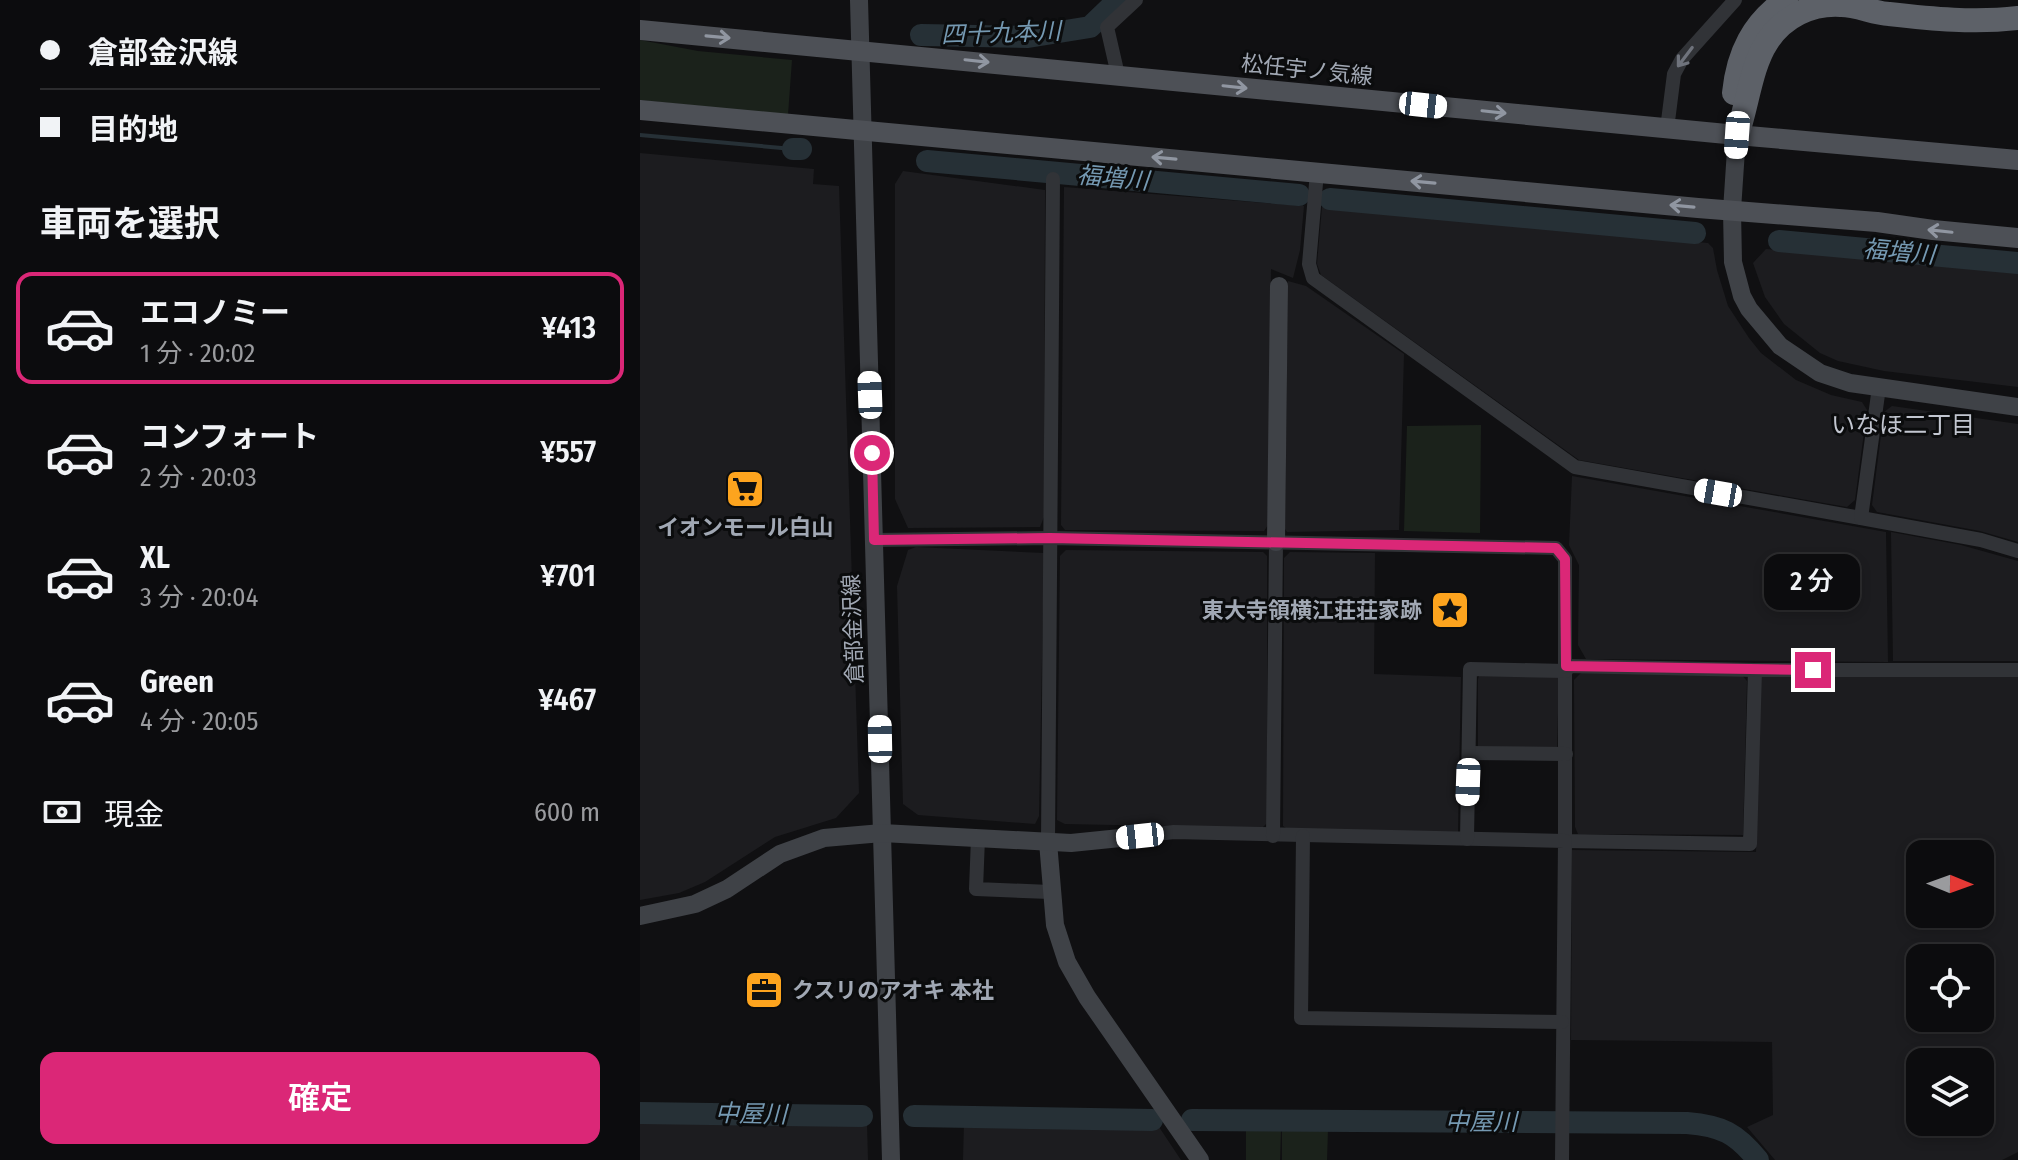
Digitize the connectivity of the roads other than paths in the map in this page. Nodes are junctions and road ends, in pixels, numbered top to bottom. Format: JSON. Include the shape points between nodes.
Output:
{"nodes":[{"id":1,"x":859,"y":0,"type":"edge"},
{"id":2,"x":1136,"y":0,"type":"edge"},
{"id":3,"x":1735,"y":0,"type":"edge"},
{"id":4,"x":1786,"y":0,"type":"edge"},
{"id":5,"x":2018,"y":17,"type":"edge"},
{"id":6,"x":640,"y":30,"type":"edge"},
{"id":7,"x":860,"y":50,"type":"junction"},
{"id":8,"x":1118,"y":75,"type":"junction"},
{"id":9,"x":640,"y":110,"type":"edge"},
{"id":10,"x":1667,"y":129,"type":"junction"},
{"id":11,"x":861,"y":131,"type":"junction"},
{"id":12,"x":1737,"y":135,"type":"junction"},
{"id":13,"x":2018,"y":160,"type":"edge"},
{"id":14,"x":1317,"y":172,"type":"junction"},
{"id":15,"x":1053,"y":179,"type":"dead end"},
{"id":16,"x":1732,"y":210,"type":"junction"},
{"id":17,"x":2018,"y":238,"type":"edge"},
{"id":18,"x":1279,"y":286,"type":"dead end"},
{"id":19,"x":1879,"y":387,"type":"junction"},
{"id":20,"x":2018,"y":407,"type":"edge"},
{"id":21,"x":1861,"y":518,"type":"junction"},
{"id":22,"x":1050,"y":538,"type":"junction"},
{"id":23,"x":874,"y":540,"type":"junction"},
{"id":24,"x":1276,"y":542,"type":"junction"},
{"id":25,"x":2018,"y":551,"type":"edge"},
{"id":26,"x":1566,"y":668,"type":"junction"},
{"id":27,"x":1755,"y":670,"type":"junction"},
{"id":28,"x":2018,"y":670,"type":"edge"},
{"id":29,"x":1469,"y":753,"type":"junction"},
{"id":30,"x":1566,"y":754,"type":"junction"},
{"id":31,"x":882,"y":833,"type":"junction"},
{"id":32,"x":1140,"y":836,"type":"joint"},
{"id":33,"x":1273,"y":836,"type":"junction"},
{"id":34,"x":1303,"y":836,"type":"junction"},
{"id":35,"x":978,"y":838,"type":"junction"},
{"id":36,"x":1467,"y":839,"type":"junction"},
{"id":37,"x":1565,"y":841,"type":"junction"},
{"id":38,"x":1048,"y":842,"type":"junction"},
{"id":39,"x":1050,"y":892,"type":"junction"},
{"id":40,"x":640,"y":916,"type":"edge"},
{"id":41,"x":1562,"y":1022,"type":"junction"},
{"id":42,"x":891,"y":1160,"type":"edge"},
{"id":43,"x":1200,"y":1160,"type":"edge"},
{"id":44,"x":1562,"y":1160,"type":"edge"}],
"edges":[{"from":1,"to":7,"type":"street","name":"倉部金沢線"},
{"from":2,"to":8,"type":"street","via":[[1107,27]]},
{"from":3,"to":10,"type":"street","one_way":true,"via":[[1674,74]]},
{"from":4,"to":12,"type":"highway","via":[[1758,24],[1741,57],[1733,102]]},
{"from":5,"to":12,"type":"highway","via":[[1983,22],[1842,5],[1807,10],[1777,29],[1766,44]]},
{"from":6,"to":7,"type":"main road","name":"松任宇ノ気線","one_way":true},
{"from":7,"to":8,"type":"main road","name":"松任宇ノ気線","one_way":true},
{"from":7,"to":11,"type":"street","name":"倉部金沢線"},
{"from":8,"to":10,"type":"main road","name":"松任宇ノ気線","one_way":true},
{"from":9,"to":11,"type":"main road"},
{"from":10,"to":12,"type":"main road","name":"松任宇ノ気線"},
{"from":14,"to":11,"type":"main road","one_way":true},
{"from":11,"to":23,"type":"street","name":"倉部金沢線"},
{"from":12,"to":13,"type":"main road","name":"松任宇ノ気線"},
{"from":12,"to":16,"type":"street"},
{"from":16,"to":14,"type":"main road","one_way":true},
{"from":14,"to":21,"type":"street","via":[[1309,264],[1313,278],[1575,467]]},
{"from":15,"to":22,"type":"street"},
{"from":17,"to":16,"type":"main road","one_way":true},
{"from":16,"to":19,"type":"street","via":[[1737,281],[1758,322],[1806,366]]},
{"from":18,"to":24,"type":"street"},
{"from":19,"to":20,"type":"street"},
{"from":19,"to":21,"type":"street"},
{"from":21,"to":25,"type":"street"},
{"from":22,"to":23,"type":"street"},
{"from":22,"to":24,"type":"street"},
{"from":22,"to":38,"type":"street"},
{"from":23,"to":31,"type":"street","name":"倉部金沢線"},
{"from":24,"to":26,"type":"street","via":[[1556,548],[1565,559]]},
{"from":24,"to":33,"type":"street"},
{"from":26,"to":27,"type":"street"},
{"from":26,"to":29,"type":"street","via":[[1470,669]]},
{"from":26,"to":30,"type":"street"},
{"from":27,"to":28,"type":"street"},
{"from":27,"to":37,"type":"street","via":[[1750,844]]},
{"from":29,"to":30,"type":"street"},
{"from":29,"to":36,"type":"street"},
{"from":30,"to":37,"type":"street"},
{"from":31,"to":35,"type":"street"},
{"from":31,"to":40,"type":"street","via":[[803,844],[705,900]]},
{"from":31,"to":42,"type":"street","name":"倉部金沢線"},
{"from":32,"to":33,"type":"street"},
{"from":32,"to":38,"type":"street"},
{"from":33,"to":34,"type":"street"},
{"from":34,"to":36,"type":"street"},
{"from":34,"to":41,"type":"street","via":[[1301,1018]]},
{"from":35,"to":38,"type":"street"},
{"from":35,"to":39,"type":"street","via":[[976,889]]},
{"from":36,"to":37,"type":"street"},
{"from":37,"to":41,"type":"street"},
{"from":38,"to":39,"type":"street"},
{"from":39,"to":43,"type":"street","via":[[1067,962]]},
{"from":41,"to":44,"type":"street"}]}
